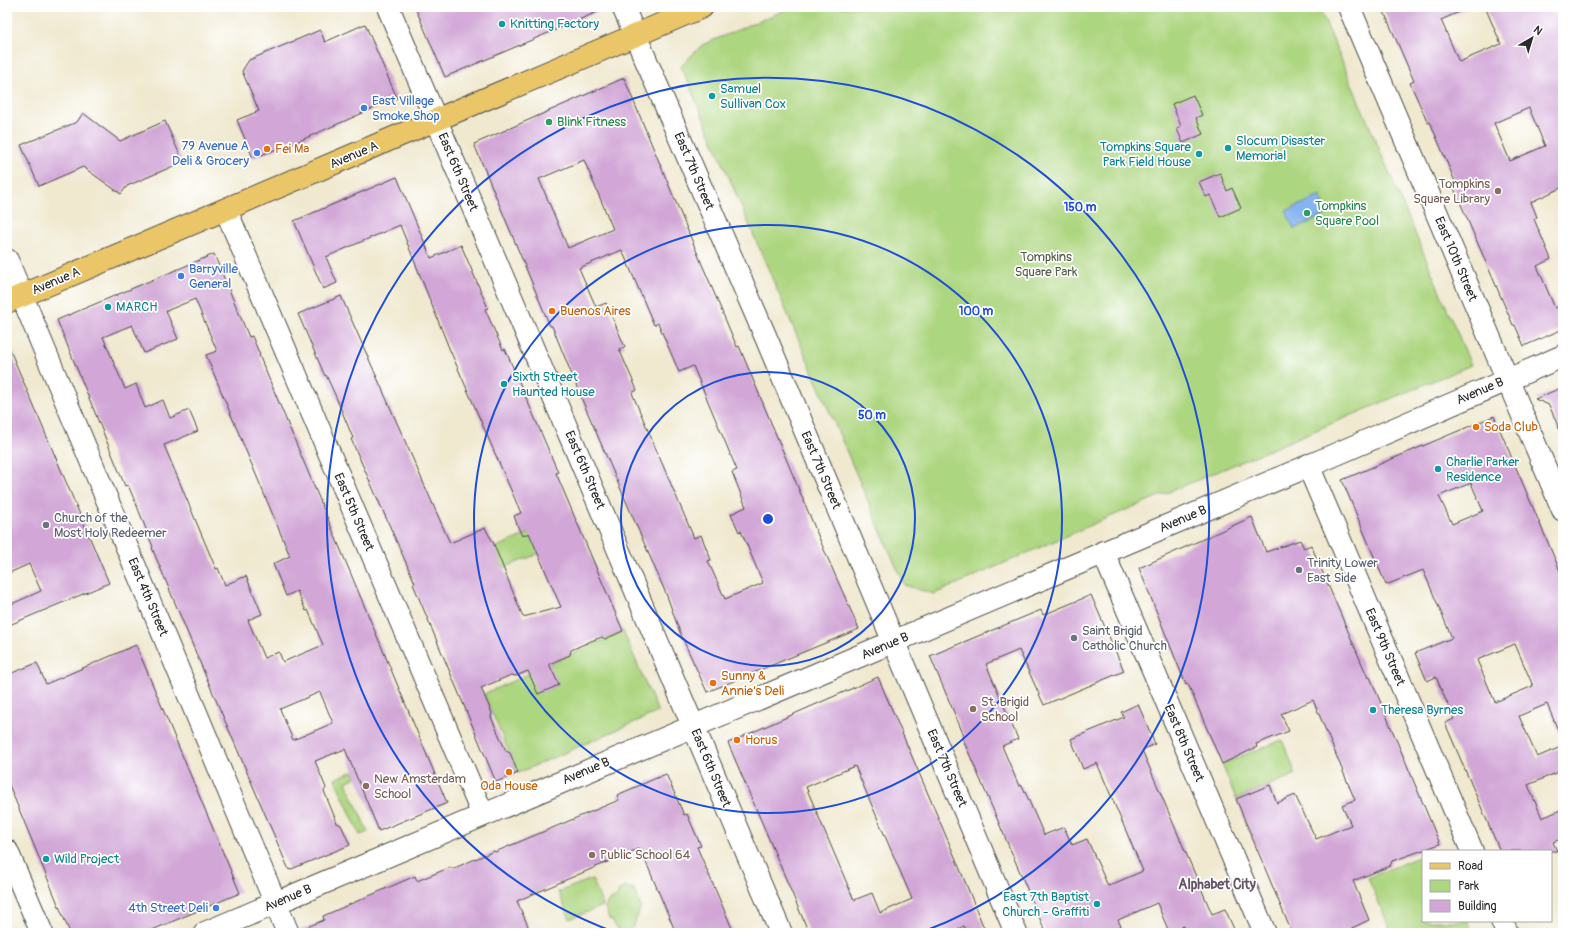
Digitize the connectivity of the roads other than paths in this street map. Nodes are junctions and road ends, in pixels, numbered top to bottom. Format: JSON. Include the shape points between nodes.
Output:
{"nodes":[{"id":1,"x":388,"y":7,"type":"edge"},
{"id":2,"x":623,"y":7,"type":"edge"},
{"id":3,"x":702,"y":7,"type":"edge"},
{"id":4,"x":1349,"y":7,"type":"edge"},
{"id":5,"x":635,"y":36,"type":"junction"},
{"id":6,"x":436,"y":120,"type":"junction"},
{"id":7,"x":226,"y":210,"type":"junction"},
{"id":8,"x":7,"y":260,"type":"edge"},
{"id":9,"x":15,"y":299,"type":"edge"},
{"id":10,"x":1563,"y":356,"type":"edge"},
{"id":11,"x":1507,"y":380,"type":"junction"},
{"id":12,"x":1308,"y":466,"type":"junction"},
{"id":13,"x":1563,"y":510,"type":"edge"},
{"id":14,"x":1103,"y":552,"type":"junction"},
{"id":15,"x":893,"y":642,"type":"junction"},
{"id":16,"x":693,"y":726,"type":"junction"},
{"id":17,"x":483,"y":815,"type":"junction"},
{"id":18,"x":1472,"y":850,"type":"edge"},
{"id":19,"x":7,"y":851,"type":"edge"},
{"id":20,"x":275,"y":903,"type":"junction"},
{"id":21,"x":1502,"y":922,"type":"edge"},
{"id":22,"x":42,"y":933,"type":"edge"},
{"id":23,"x":205,"y":933,"type":"edge"},
{"id":24,"x":288,"y":933,"type":"edge"},
{"id":25,"x":781,"y":933,"type":"edge"},
{"id":26,"x":1016,"y":933,"type":"edge"},
{"id":27,"x":1265,"y":933,"type":"edge"},
{"id":28,"x":1507,"y":933,"type":"edge"}],
"edges":[{"from":1,"to":6,"type":"street","name":"East 6th Street"},
{"from":2,"to":5,"type":"street","name":"East 7th Street"},
{"from":3,"to":5,"type":"main road","name":"Avenue A"},
{"from":4,"to":11,"type":"street","name":"East 10th Street"},
{"from":5,"to":6,"type":"main road","name":"Avenue A"},
{"from":5,"to":15,"type":"street","name":"East 7th Street","via":[[767,340]]},
{"from":6,"to":7,"type":"main road","name":"Avenue A"},
{"from":6,"to":16,"type":"street","name":"East 6th Street"},
{"from":7,"to":9,"type":"main road","name":"Avenue A"},
{"from":7,"to":17,"type":"street","name":"East 5th Street"},
{"from":8,"to":9,"type":"street","name":"East 4th Street"},
{"from":9,"to":20,"type":"street","name":"East 4th Street"},
{"from":10,"to":11,"type":"street","name":"Avenue B"},
{"from":11,"to":12,"type":"street","name":"Avenue B"},
{"from":11,"to":13,"type":"street","name":"East 10th Street"},
{"from":12,"to":14,"type":"street","name":"Avenue B"},
{"from":12,"to":18,"type":"street","name":"East 9th Street"},
{"from":14,"to":15,"type":"street","name":"Avenue B"},
{"from":14,"to":27,"type":"street","name":"East 8th Street"},
{"from":15,"to":16,"type":"street","name":"Avenue B"},
{"from":15,"to":26,"type":"street","name":"East 7th Street"},
{"from":16,"to":17,"type":"street","name":"Avenue B"},
{"from":16,"to":25,"type":"street","name":"East 6th Street"},
{"from":17,"to":20,"type":"street","name":"Avenue B"},
{"from":19,"to":22,"type":"street"},
{"from":20,"to":23,"type":"street","name":"Avenue B"},
{"from":20,"to":24,"type":"street","name":"East 4th Street"},
{"from":21,"to":28,"type":"street"}]}
